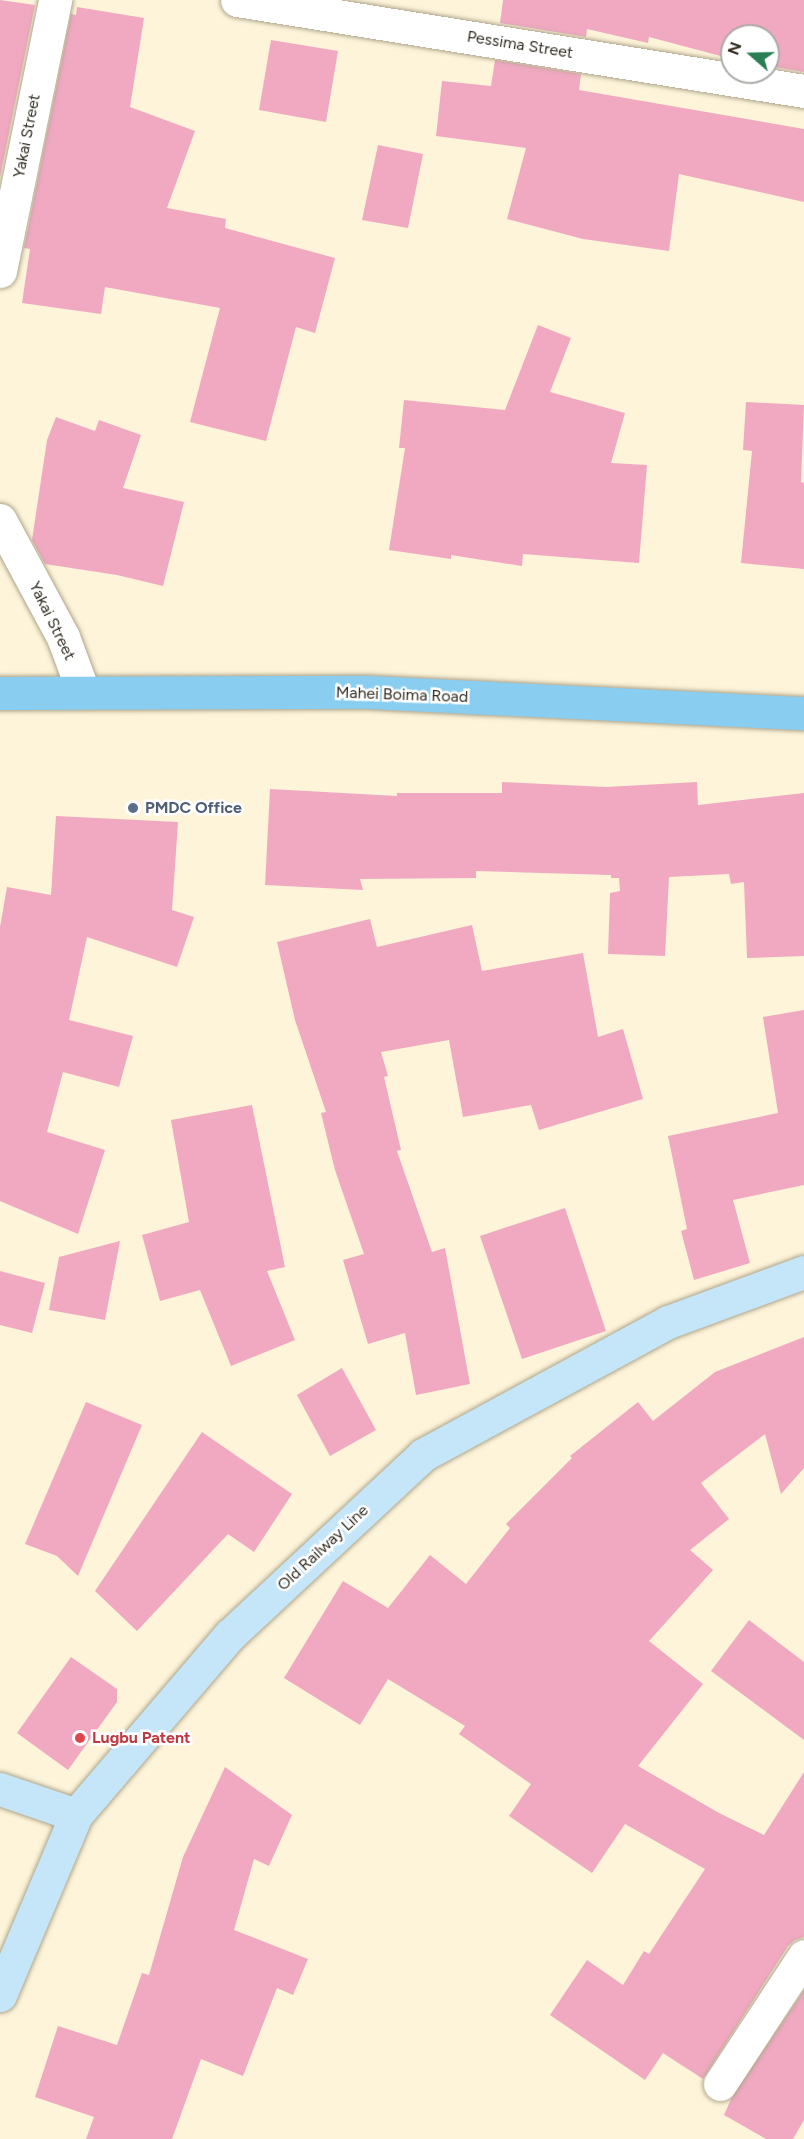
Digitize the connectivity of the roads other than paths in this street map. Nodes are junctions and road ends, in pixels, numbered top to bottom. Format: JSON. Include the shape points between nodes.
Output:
{"nodes":[{"id":1,"x":55,"y":0,"type":"edge"},
{"id":2,"x":237,"y":0,"type":"edge"},
{"id":3,"x":804,"y":91,"type":"edge"},
{"id":4,"x":0,"y":271,"type":"edge"},
{"id":5,"x":0,"y":519,"type":"edge"},
{"id":6,"x":83,"y":691,"type":"junction"},
{"id":7,"x":0,"y":693,"type":"edge"},
{"id":8,"x":804,"y":712,"type":"edge"},
{"id":9,"x":804,"y":1272,"type":"edge"},
{"id":10,"x":0,"y":1789,"type":"edge"},
{"id":11,"x":76,"y":1815,"type":"junction"},
{"id":12,"x":804,"y":1956,"type":"edge"},
{"id":13,"x":0,"y":1995,"type":"edge"},
{"id":14,"x":720,"y":2084,"type":"dead end"}],
"edges":[{"from":1,"to":4,"type":"street","name":"Yakai Street"},
{"from":2,"to":3,"type":"street","name":"Pessima Street"},
{"from":5,"to":6,"type":"street","name":"Yakai Street","via":[[63,637]]},
{"from":6,"to":7,"type":"main road","name":"Mahei Boima Road"},
{"from":6,"to":8,"type":"main road","name":"Mahei Boima Road","via":[[369,692]]},
{"from":9,"to":11,"type":"street","name":"Old Railway Line","via":[[668,1322],[423,1455],[230,1635]]},
{"from":10,"to":11,"type":"street"},
{"from":11,"to":13,"type":"street","name":"Old Railway Line"},
{"from":12,"to":14,"type":"street"}]}
